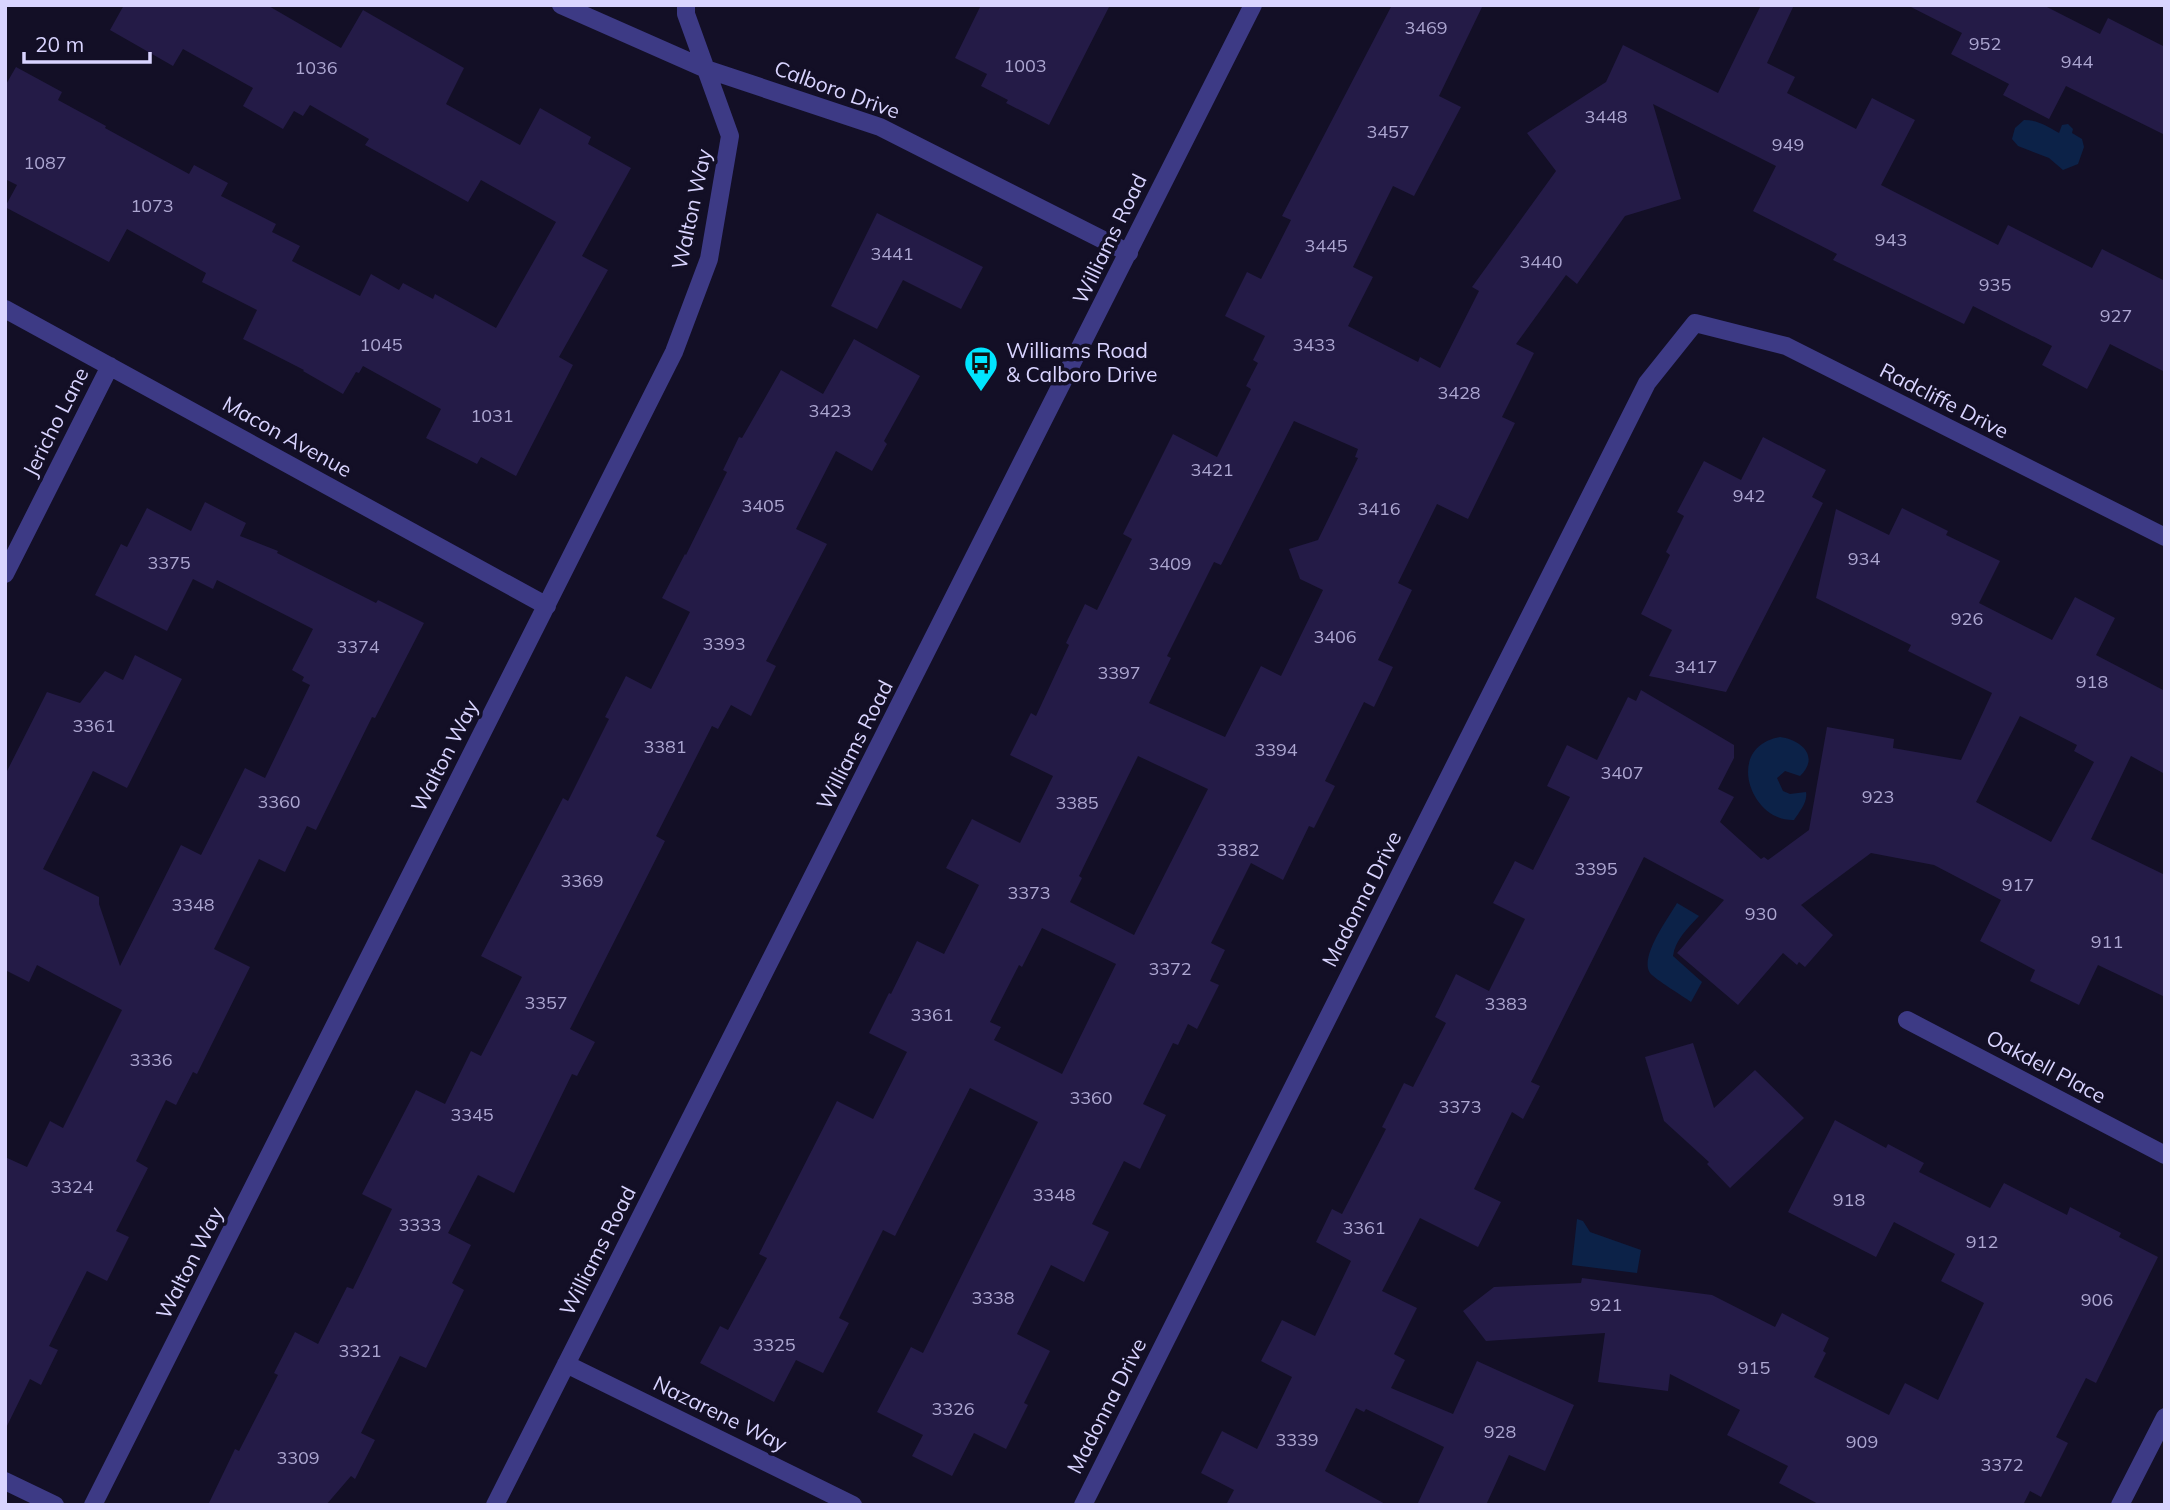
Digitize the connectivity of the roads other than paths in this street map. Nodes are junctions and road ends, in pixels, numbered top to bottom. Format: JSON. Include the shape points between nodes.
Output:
{"nodes":[{"id":1,"x":561,"y":5,"type":"edge"},
{"id":2,"x":686,"y":5,"type":"edge"},
{"id":3,"x":1253,"y":5,"type":"edge"},
{"id":4,"x":706,"y":69,"type":"junction"},
{"id":5,"x":1129,"y":253,"type":"junction"},
{"id":6,"x":5,"y":309,"type":"edge"},
{"id":7,"x":1695,"y":323,"type":"joint"},
{"id":8,"x":110,"y":366,"type":"junction"},
{"id":9,"x":2165,"y":537,"type":"edge"},
{"id":10,"x":5,"y":574,"type":"edge"},
{"id":11,"x":547,"y":606,"type":"junction"},
{"id":12,"x":1907,"y":1020,"type":"dead end"},
{"id":13,"x":2165,"y":1155,"type":"edge"},
{"id":14,"x":566,"y":1364,"type":"junction"},
{"id":15,"x":2165,"y":1418,"type":"edge"},
{"id":16,"x":5,"y":1481,"type":"edge"},
{"id":17,"x":55,"y":1505,"type":"edge"},
{"id":18,"x":93,"y":1505,"type":"edge"},
{"id":19,"x":495,"y":1505,"type":"edge"},
{"id":20,"x":853,"y":1505,"type":"edge"},
{"id":21,"x":1083,"y":1505,"type":"edge"},
{"id":22,"x":2120,"y":1505,"type":"edge"}],
"edges":[{"from":1,"to":4,"type":"street","name":"Calboro Drive"},
{"from":2,"to":4,"type":"street","name":"Walton Way"},
{"from":3,"to":5,"type":"street","name":"Williams Road"},
{"from":4,"to":5,"type":"street","name":"Calboro Drive","via":[[880,127]]},
{"from":4,"to":11,"type":"street","name":"Walton Way","via":[[730,136],[709,259],[674,352]]},
{"from":5,"to":14,"type":"street","name":"Williams Road"},
{"from":6,"to":8,"type":"street","name":"Macon Avenue"},
{"from":7,"to":9,"type":"street","name":"Radcliffe Drive","via":[[1786,346]]},
{"from":7,"to":21,"type":"street","name":"Madonna Drive","via":[[1647,383]]},
{"from":8,"to":10,"type":"street","name":"Jericho Lane"},
{"from":8,"to":11,"type":"street","name":"Macon Avenue"},
{"from":11,"to":18,"type":"street","name":"Walton Way"},
{"from":12,"to":13,"type":"street","name":"Oakdell Place"},
{"from":14,"to":19,"type":"street","name":"Williams Road"},
{"from":14,"to":20,"type":"street","name":"Nazarene Way"},
{"from":15,"to":22,"type":"street"},
{"from":16,"to":17,"type":"street"}]}
